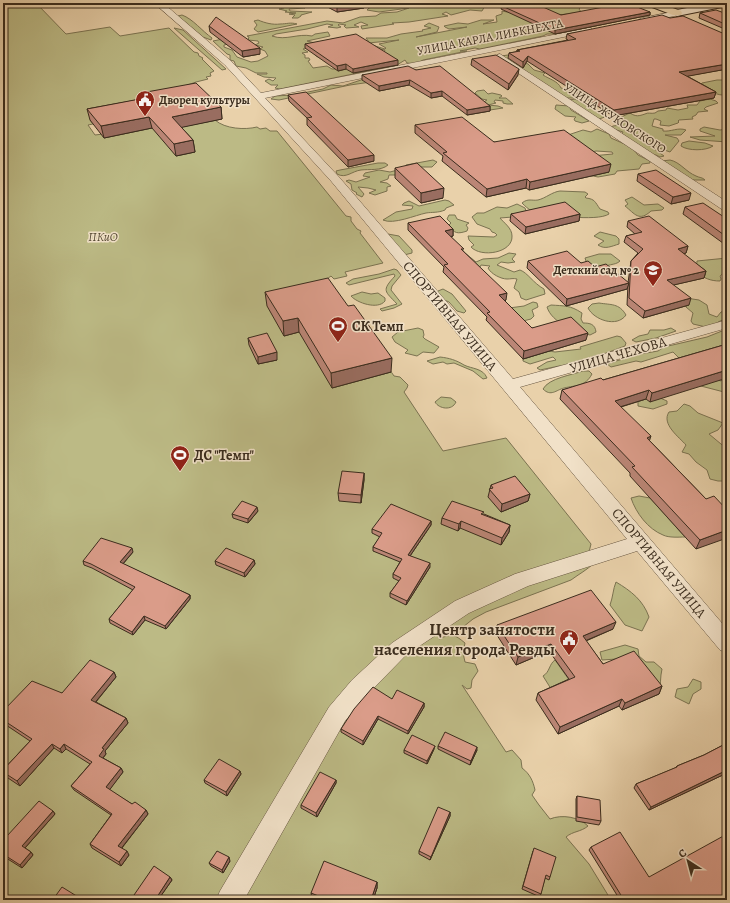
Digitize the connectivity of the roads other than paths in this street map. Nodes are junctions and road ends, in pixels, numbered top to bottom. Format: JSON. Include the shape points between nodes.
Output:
{"nodes":[{"id":1,"x":158,"y":3,"type":"edge"},
{"id":2,"x":650,"y":3,"type":"edge"},
{"id":3,"x":727,"y":3,"type":"edge"},
{"id":4,"x":677,"y":13,"type":"junction"},
{"id":5,"x":693,"y":21,"type":"edge"},
{"id":6,"x":630,"y":22,"type":"edge"},
{"id":7,"x":594,"y":29,"type":"edge"},
{"id":8,"x":489,"y":51,"type":"junction"},
{"id":9,"x":259,"y":96,"type":"junction"},
{"id":10,"x":727,"y":207,"type":"edge"},
{"id":11,"x":727,"y":324,"type":"edge"},
{"id":12,"x":510,"y":385,"type":"junction"},
{"id":13,"x":642,"y":542,"type":"junction"},
{"id":14,"x":727,"y":644,"type":"edge"},
{"id":15,"x":229,"y":900,"type":"edge"}],
"edges":[{"from":1,"to":9,"type":"street","name":"СПОРТИВНАЯ УЛИЦА","via":[[228,64]]},
{"from":2,"to":4,"type":"main road"},
{"from":3,"to":4,"type":"main road"},
{"from":4,"to":5,"type":"main road"},
{"from":4,"to":6,"type":"street"},
{"from":7,"to":8,"type":"street","name":"УЛИЦА КАРЛА ЛИБКНЕХТА"},
{"from":8,"to":9,"type":"street","name":"УЛИЦА КАРЛА ЛИБКНЕХТА"},
{"from":8,"to":10,"type":"street","name":"УЛИЦА ЖУКОВСКОГО"},
{"from":9,"to":12,"type":"street","name":"СПОРТИВНАЯ УЛИЦА","via":[[335,179]]},
{"from":11,"to":12,"type":"street","name":"УЛИЦА ЧЕХОВА"},
{"from":12,"to":13,"type":"street","name":"СПОРТИВНАЯ УЛИЦА"},
{"from":13,"to":14,"type":"street","name":"СПОРТИВНАЯ УЛИЦА"},
{"from":13,"to":15,"type":"street","via":[[522,580],[462,607],[399,649],[337,714]]}]}
